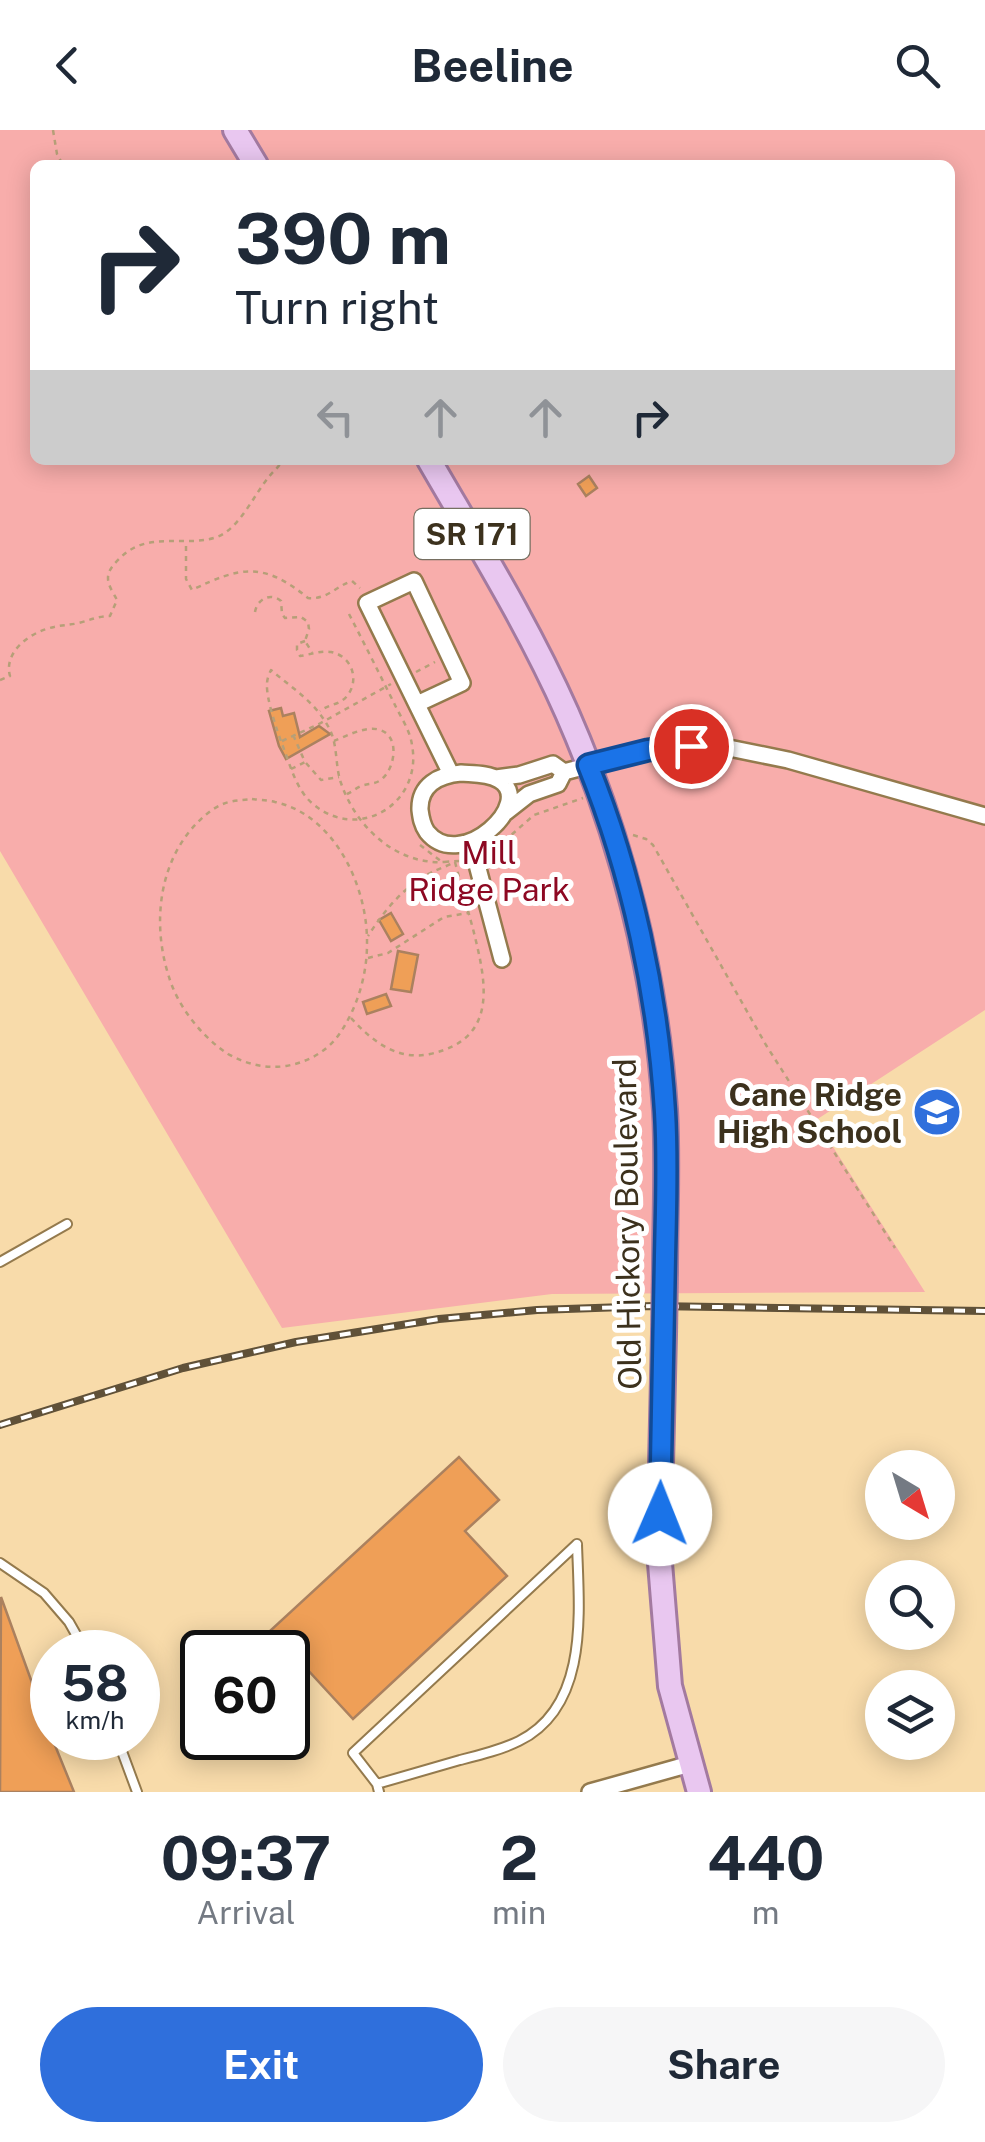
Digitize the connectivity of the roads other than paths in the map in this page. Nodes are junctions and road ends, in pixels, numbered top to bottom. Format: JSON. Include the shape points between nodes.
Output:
{"nodes":[{"id":1,"x":235,"y":130,"type":"edge"},
{"id":2,"x":253,"y":160,"type":"edge"},
{"id":3,"x":432,"y":465,"type":"edge"},
{"id":4,"x":417,"y":704,"type":"junction"},
{"id":5,"x":588,"y":765,"type":"junction"},
{"id":6,"x":564,"y":772,"type":"junction"},
{"id":7,"x":452,"y":774,"type":"junction"},
{"id":8,"x":496,"y":778,"type":"junction"},
{"id":9,"x":506,"y":812,"type":"junction"},
{"id":10,"x":985,"y":816,"type":"edge"},
{"id":11,"x":470,"y":842,"type":"junction"},
{"id":12,"x":502,"y":959,"type":"dead end"},
{"id":13,"x":67,"y":1224,"type":"dead end"},
{"id":14,"x":0,"y":1262,"type":"edge"},
{"id":15,"x":0,"y":1563,"type":"edge"},
{"id":16,"x":73,"y":1630,"type":"edge"},
{"id":17,"x":125,"y":1760,"type":"edge"},
{"id":18,"x":690,"y":1764,"type":"junction"},
{"id":19,"x":378,"y":1788,"type":"edge"},
{"id":20,"x":137,"y":1792,"type":"edge"},
{"id":21,"x":590,"y":1792,"type":"edge"},
{"id":22,"x":699,"y":1792,"type":"edge"}],
"edges":[{"from":1,"to":2,"type":"main road"},
{"from":3,"to":5,"type":"main road","name":"Old Hickory Boulevard","number":"SR 171","via":[[534,644]]},
{"from":4,"to":4,"type":"street","via":[[367,602],[414,581],[462,683]]},
{"from":4,"to":7,"type":"street"},
{"from":5,"to":6,"type":"street"},
{"from":5,"to":10,"type":"street","via":[[670,747],[729,748]]},
{"from":5,"to":18,"type":"main road","name":"Old Hickory Boulevard","number":"SR 171","bridge":true,"via":[[630,891],[659,1051],[666,1135],[659,1551],[670,1686]]},
{"from":6,"to":8,"type":"street","via":[[553,764]]},
{"from":6,"to":9,"type":"street","via":[[558,784],[528,794]]},
{"from":7,"to":8,"type":"street"},
{"from":7,"to":11,"type":"street","via":[[424,791],[421,822],[443,843]]},
{"from":8,"to":9,"type":"street","via":[[510,793]]},
{"from":9,"to":11,"type":"street"},
{"from":11,"to":12,"type":"street"},
{"from":13,"to":14,"type":"lane"},
{"from":15,"to":16,"type":"lane","via":[[44,1593]]},
{"from":17,"to":20,"type":"lane"},
{"from":18,"to":21,"type":"street"},
{"from":18,"to":22,"type":"main road","name":"Old Hickory Boulevard","number":"SR 171"},
{"from":19,"to":19,"type":"lane","via":[[503,1748],[548,1720],[575,1660],[576,1544],[353,1753]]}]}
